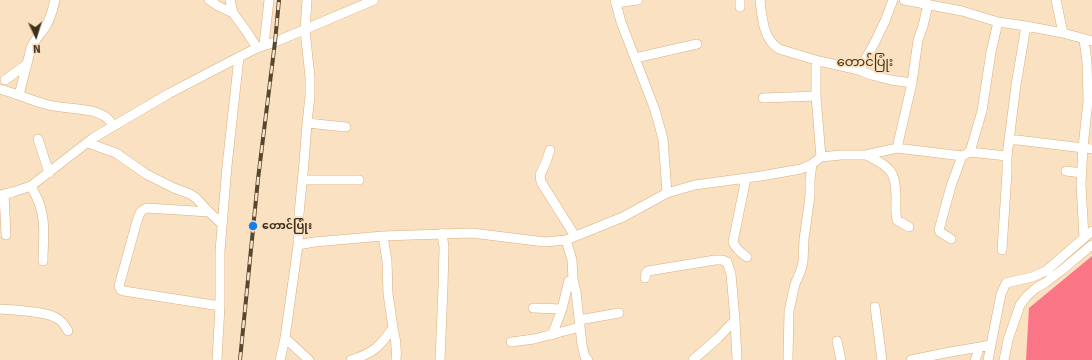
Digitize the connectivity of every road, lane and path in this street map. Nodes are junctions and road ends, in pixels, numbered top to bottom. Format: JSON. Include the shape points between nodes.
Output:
{"nodes":[{"id":1,"x":55,"y":0,"type":"edge"},
{"id":2,"x":209,"y":0,"type":"edge"},
{"id":3,"x":230,"y":0,"type":"edge"},
{"id":4,"x":269,"y":0,"type":"edge"},
{"id":5,"x":308,"y":0,"type":"edge"},
{"id":6,"x":374,"y":0,"type":"edge"},
{"id":7,"x":638,"y":0,"type":"edge"},
{"id":8,"x":760,"y":0,"type":"edge"},
{"id":9,"x":893,"y":0,"type":"edge"},
{"id":10,"x":904,"y":0,"type":"edge"},
{"id":11,"x":1056,"y":0,"type":"edge"},
{"id":12,"x":615,"y":2,"type":"edge"},
{"id":13,"x":928,"y":4,"type":"junction"},
{"id":14,"x":354,"y":5,"type":"edge"},
{"id":15,"x":233,"y":13,"type":"junction"},
{"id":16,"x":998,"y":22,"type":"junction"},
{"id":17,"x":1026,"y":26,"type":"junction"},
{"id":18,"x":305,"y":30,"type":"junction"},
{"id":19,"x":1063,"y":33,"type":"junction"},
{"id":20,"x":1088,"y":40,"type":"edge"},
{"id":21,"x":697,"y":44,"type":"dead end"},
{"id":22,"x":260,"y":46,"type":"junction"},
{"id":23,"x":239,"y":56,"type":"junction"},
{"id":24,"x":635,"y":58,"type":"junction"},
{"id":25,"x":816,"y":61,"type":"junction"},
{"id":26,"x":27,"y":64,"type":"junction"},
{"id":27,"x":859,"y":70,"type":"junction"},
{"id":28,"x":2,"y":78,"type":"edge"},
{"id":29,"x":912,"y":83,"type":"junction"},
{"id":30,"x":0,"y":89,"type":"edge"},
{"id":31,"x":10,"y":92,"type":"junction"},
{"id":32,"x":19,"y":95,"type":"junction"},
{"id":33,"x":816,"y":96,"type":"junction"},
{"id":34,"x":763,"y":98,"type":"dead end"},
{"id":35,"x":307,"y":123,"type":"junction"},
{"id":36,"x":114,"y":126,"type":"junction"},
{"id":37,"x":346,"y":127,"type":"dead end"},
{"id":38,"x":38,"y":139,"type":"dead end"},
{"id":39,"x":1009,"y":139,"type":"junction"},
{"id":40,"x":88,"y":143,"type":"junction"},
{"id":41,"x":897,"y":148,"type":"junction"},
{"id":42,"x":1088,"y":148,"type":"edge"},
{"id":43,"x":550,"y":150,"type":"dead end"},
{"id":44,"x":866,"y":154,"type":"junction"},
{"id":45,"x":966,"y":154,"type":"junction"},
{"id":46,"x":1007,"y":156,"type":"junction"},
{"id":47,"x":821,"y":157,"type":"junction"},
{"id":48,"x":812,"y":164,"type":"junction"},
{"id":49,"x":1066,"y":172,"type":"dead end"},
{"id":50,"x":49,"y":173,"type":"junction"},
{"id":51,"x":1082,"y":173,"type":"junction"},
{"id":52,"x":746,"y":178,"type":"junction"},
{"id":53,"x":303,"y":180,"type":"junction"},
{"id":54,"x":359,"y":180,"type":"dead end"},
{"id":55,"x":30,"y":186,"type":"junction"},
{"id":56,"x":667,"y":193,"type":"junction"},
{"id":57,"x":2,"y":195,"type":"edge"},
{"id":58,"x":209,"y":212,"type":"junction"},
{"id":59,"x":222,"y":224,"type":"junction"},
{"id":60,"x":909,"y":227,"type":"dead end"},
{"id":61,"x":1092,"y":231,"type":"edge"},
{"id":62,"x":442,"y":234,"type":"junction"},
{"id":63,"x":6,"y":235,"type":"dead end"},
{"id":64,"x":383,"y":236,"type":"junction"},
{"id":65,"x":575,"y":236,"type":"junction"},
{"id":66,"x":1084,"y":238,"type":"junction"},
{"id":67,"x":951,"y":239,"type":"dead end"},
{"id":68,"x":566,"y":240,"type":"junction"},
{"id":69,"x":298,"y":245,"type":"junction"},
{"id":70,"x":1092,"y":245,"type":"edge"},
{"id":71,"x":1002,"y":250,"type":"dead end"},
{"id":72,"x":747,"y":257,"type":"dead end"},
{"id":73,"x":43,"y":261,"type":"dead end"},
{"id":74,"x":645,"y":278,"type":"dead end"},
{"id":75,"x":573,"y":279,"type":"junction"},
{"id":76,"x":220,"y":306,"type":"junction"},
{"id":77,"x":875,"y":307,"type":"dead end"},
{"id":78,"x":533,"y":308,"type":"dead end"},
{"id":79,"x":0,"y":309,"type":"edge"},
{"id":80,"x":562,"y":309,"type":"junction"},
{"id":81,"x":619,"y":313,"type":"dead end"},
{"id":82,"x":736,"y":320,"type":"junction"},
{"id":83,"x":580,"y":324,"type":"junction"},
{"id":84,"x":393,"y":328,"type":"junction"},
{"id":85,"x":68,"y":331,"type":"dead end"},
{"id":86,"x":552,"y":335,"type":"junction"},
{"id":87,"x":285,"y":338,"type":"junction"},
{"id":88,"x":837,"y":341,"type":"dead end"},
{"id":89,"x":511,"y":342,"type":"dead end"},
{"id":90,"x":990,"y":345,"type":"junction"},
{"id":91,"x":980,"y":347,"type":"junction"},
{"id":92,"x":217,"y":360,"type":"edge"},
{"id":93,"x":280,"y":360,"type":"edge"},
{"id":94,"x":309,"y":360,"type":"edge"},
{"id":95,"x":351,"y":360,"type":"edge"},
{"id":96,"x":396,"y":360,"type":"edge"},
{"id":97,"x":440,"y":360,"type":"edge"},
{"id":98,"x":588,"y":360,"type":"edge"},
{"id":99,"x":693,"y":360,"type":"edge"},
{"id":100,"x":737,"y":360,"type":"edge"},
{"id":101,"x":788,"y":360,"type":"edge"},
{"id":102,"x":841,"y":360,"type":"edge"},
{"id":103,"x":882,"y":360,"type":"edge"},
{"id":104,"x":911,"y":360,"type":"edge"},
{"id":105,"x":975,"y":360,"type":"edge"},
{"id":106,"x":988,"y":360,"type":"edge"},
{"id":107,"x":1004,"y":360,"type":"edge"}],
"edges":[{"from":1,"to":26,"type":"street","via":[[47,25],[33,42]]},
{"from":2,"to":15,"type":"street"},
{"from":3,"to":15,"type":"street"},
{"from":4,"to":22,"type":"street"},
{"from":5,"to":18,"type":"street"},
{"from":6,"to":14,"type":"street"},
{"from":7,"to":12,"type":"street"},
{"from":8,"to":25,"type":"street","via":[[768,38],[773,45]]},
{"from":9,"to":27,"type":"street","via":[[874,44]]},
{"from":10,"to":13,"type":"street"},
{"from":11,"to":19,"type":"street"},
{"from":12,"to":24,"type":"street","via":[[620,22]]},
{"from":13,"to":16,"type":"street"},
{"from":13,"to":29,"type":"street","via":[[918,40]]},
{"from":14,"to":18,"type":"street"},
{"from":15,"to":22,"type":"street"},
{"from":16,"to":17,"type":"street"},
{"from":16,"to":45,"type":"street","via":[[982,111]]},
{"from":17,"to":19,"type":"street"},
{"from":17,"to":39,"type":"street"},
{"from":18,"to":22,"type":"street"},
{"from":18,"to":35,"type":"street","via":[[310,77]]},
{"from":19,"to":20,"type":"street"},
{"from":20,"to":42,"type":"street"},
{"from":21,"to":24,"type":"street"},
{"from":22,"to":23,"type":"street"},
{"from":23,"to":36,"type":"street"},
{"from":23,"to":59,"type":"street"},
{"from":24,"to":56,"type":"street","via":[[656,110],[663,139]]},
{"from":25,"to":27,"type":"street"},
{"from":25,"to":33,"type":"street"},
{"from":26,"to":28,"type":"street"},
{"from":26,"to":32,"type":"street"},
{"from":27,"to":29,"type":"street","via":[[891,80]]},
{"from":28,"to":31,"type":"street"},
{"from":29,"to":41,"type":"street"},
{"from":30,"to":31,"type":"street"},
{"from":31,"to":32,"type":"street"},
{"from":32,"to":36,"type":"street","via":[[45,105],[98,113],[108,118]]},
{"from":33,"to":34,"type":"street"},
{"from":33,"to":47,"type":"street"},
{"from":35,"to":37,"type":"street"},
{"from":35,"to":53,"type":"street"},
{"from":36,"to":40,"type":"street"},
{"from":38,"to":50,"type":"street"},
{"from":39,"to":42,"type":"street"},
{"from":39,"to":46,"type":"street"},
{"from":40,"to":50,"type":"street"},
{"from":40,"to":58,"type":"street","via":[[116,153],[146,174],[190,194]]},
{"from":41,"to":44,"type":"street"},
{"from":41,"to":45,"type":"street"},
{"from":42,"to":51,"type":"street"},
{"from":43,"to":65,"type":"street","via":[[540,175],[541,182]]},
{"from":44,"to":47,"type":"street"},
{"from":44,"to":60,"type":"street","via":[[888,168],[894,176],[897,220]]},
{"from":45,"to":46,"type":"street"},
{"from":45,"to":67,"type":"street","via":[[951,186],[939,230]]},
{"from":46,"to":71,"type":"street"},
{"from":47,"to":48,"type":"street"},
{"from":48,"to":52,"type":"street","via":[[801,169]]},
{"from":48,"to":101,"type":"street","via":[[803,262],[789,311]]},
{"from":49,"to":51,"type":"street"},
{"from":50,"to":55,"type":"street"},
{"from":51,"to":66,"type":"street"},
{"from":52,"to":56,"type":"street","via":[[695,185]]},
{"from":52,"to":72,"type":"street","via":[[733,242],[738,251]]},
{"from":53,"to":54,"type":"street"},
{"from":53,"to":69,"type":"street"},
{"from":55,"to":57,"type":"street"},
{"from":55,"to":73,"type":"street","via":[[42,216]]},
{"from":56,"to":65,"type":"street","via":[[623,217]]},
{"from":57,"to":63,"type":"street"},
{"from":58,"to":59,"type":"street"},
{"from":58,"to":76,"type":"street","via":[[143,209],[137,220],[119,286],[124,291]]},
{"from":59,"to":76,"type":"street"},
{"from":61,"to":66,"type":"street"},
{"from":62,"to":64,"type":"street"},
{"from":62,"to":68,"type":"street","via":[[472,232],[545,242]]},
{"from":62,"to":97,"type":"street","via":[[444,287]]},
{"from":64,"to":69,"type":"street"},
{"from":64,"to":84,"type":"street"},
{"from":65,"to":68,"type":"street"},
{"from":66,"to":90,"type":"street","via":[[1046,271],[1006,283],[1001,294]]},
{"from":68,"to":75,"type":"street","via":[[572,260]]},
{"from":69,"to":87,"type":"street"},
{"from":70,"to":107,"type":"street","via":[[1036,288],[1020,305]]},
{"from":74,"to":82,"type":"street","via":[[648,272],[715,260],[727,262],[731,274]]},
{"from":75,"to":80,"type":"street","via":[[569,281]]},
{"from":75,"to":83,"type":"street"},
{"from":76,"to":92,"type":"street"},
{"from":77,"to":103,"type":"street"},
{"from":78,"to":80,"type":"street"},
{"from":79,"to":85,"type":"street","via":[[39,313],[57,318],[64,323]]},
{"from":80,"to":86,"type":"street"},
{"from":81,"to":83,"type":"street"},
{"from":82,"to":99,"type":"street"},
{"from":82,"to":100,"type":"street"},
{"from":83,"to":86,"type":"street"},
{"from":83,"to":98,"type":"street","via":[[585,357]]},
{"from":84,"to":95,"type":"street","via":[[374,351]]},
{"from":84,"to":96,"type":"street","via":[[396,338]]},
{"from":86,"to":89,"type":"street"},
{"from":87,"to":93,"type":"street"},
{"from":87,"to":94,"type":"street"},
{"from":88,"to":102,"type":"street"},
{"from":90,"to":91,"type":"street"},
{"from":90,"to":106,"type":"street"},
{"from":91,"to":104,"type":"street"},
{"from":91,"to":105,"type":"street"}]}
